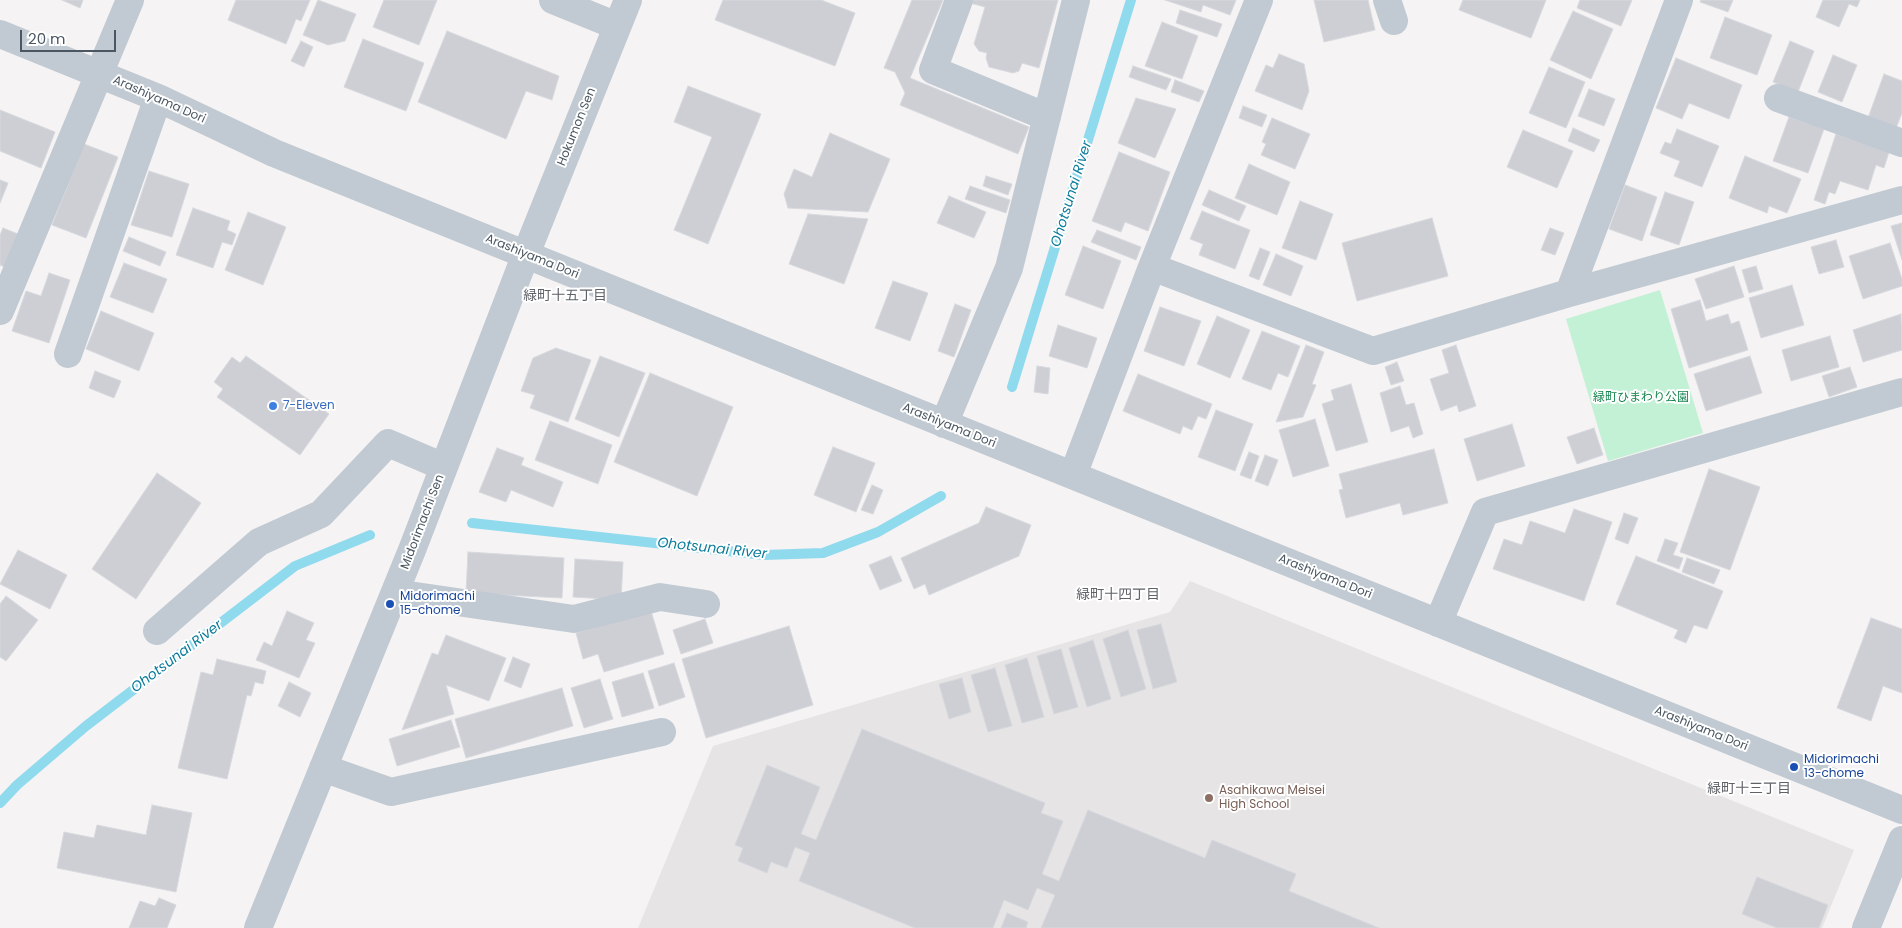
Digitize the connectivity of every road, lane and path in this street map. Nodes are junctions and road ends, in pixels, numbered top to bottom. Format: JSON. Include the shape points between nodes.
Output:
{"nodes":[{"id":1,"x":130,"y":0,"type":"edge"},
{"id":2,"x":553,"y":0,"type":"edge"},
{"id":3,"x":628,"y":0,"type":"edge"},
{"id":4,"x":959,"y":0,"type":"edge"},
{"id":5,"x":1076,"y":0,"type":"edge"},
{"id":6,"x":1259,"y":0,"type":"edge"},
{"id":7,"x":1679,"y":0,"type":"edge"},
{"id":8,"x":618,"y":26,"type":"junction"},
{"id":9,"x":0,"y":34,"type":"edge"},
{"id":10,"x":98,"y":73,"type":"junction"},
{"id":11,"x":158,"y":98,"type":"junction"},
{"id":12,"x":1778,"y":98,"type":"dead end"},
{"id":13,"x":1047,"y":117,"type":"junction"},
{"id":14,"x":1902,"y":143,"type":"edge"},
{"id":15,"x":1902,"y":200,"type":"edge"},
{"id":16,"x":526,"y":254,"type":"junction"},
{"id":17,"x":1152,"y":267,"type":"junction"},
{"id":18,"x":1569,"y":293,"type":"junction"},
{"id":19,"x":0,"y":311,"type":"edge"},
{"id":20,"x":68,"y":354,"type":"dead end"},
{"id":21,"x":1902,"y":392,"type":"edge"},
{"id":22,"x":944,"y":424,"type":"junction"},
{"id":23,"x":444,"y":467,"type":"junction"},
{"id":24,"x":1073,"y":475,"type":"junction"},
{"id":25,"x":395,"y":593,"type":"junction"},
{"id":26,"x":706,"y":604,"type":"dead end"},
{"id":27,"x":1438,"y":623,"type":"junction"},
{"id":28,"x":157,"y":632,"type":"dead end"},
{"id":29,"x":662,"y":732,"type":"dead end"},
{"id":30,"x":323,"y":768,"type":"junction"},
{"id":31,"x":1902,"y":810,"type":"edge"},
{"id":32,"x":1902,"y":840,"type":"edge"},
{"id":33,"x":284,"y":865,"type":"junction"},
{"id":34,"x":238,"y":928,"type":"edge"},
{"id":35,"x":258,"y":928,"type":"edge"},
{"id":36,"x":279,"y":928,"type":"edge"},
{"id":37,"x":1866,"y":928,"type":"edge"}],
"edges":[{"from":1,"to":10,"type":"street"},
{"from":2,"to":8,"type":"street"},
{"from":3,"to":8,"type":"street","name":"Hokumon Sen"},
{"from":4,"to":13,"type":"street","via":[[933,70]]},
{"from":5,"to":13,"type":"street"},
{"from":6,"to":17,"type":"street"},
{"from":7,"to":18,"type":"street"},
{"from":8,"to":16,"type":"street","name":"Hokumon Sen"},
{"from":9,"to":10,"type":"street","name":"Arashiyama Dori"},
{"from":10,"to":11,"type":"street","name":"Arashiyama Dori"},
{"from":10,"to":19,"type":"street"},
{"from":11,"to":16,"type":"street","name":"Arashiyama Dori","via":[[274,153]]},
{"from":11,"to":20,"type":"street"},
{"from":12,"to":14,"type":"street"},
{"from":13,"to":22,"type":"street","via":[[1009,268]]},
{"from":15,"to":18,"type":"street"},
{"from":16,"to":22,"type":"street","name":"Arashiyama Dori"},
{"from":16,"to":23,"type":"street","name":"Midorimachi Sen"},
{"from":17,"to":18,"type":"street","via":[[1373,351]]},
{"from":17,"to":24,"type":"street"},
{"from":21,"to":27,"type":"street","via":[[1485,512]]},
{"from":22,"to":24,"type":"street","name":"Arashiyama Dori"},
{"from":23,"to":25,"type":"street","name":"Midorimachi Sen"},
{"from":23,"to":28,"type":"street","via":[[388,443],[321,514],[259,542]]},
{"from":24,"to":27,"type":"street","name":"Arashiyama Dori"},
{"from":25,"to":26,"type":"street","via":[[574,619],[660,597]]},
{"from":25,"to":30,"type":"street","name":"Midorimachi Sen"},
{"from":27,"to":31,"type":"street","name":"Arashiyama Dori"},
{"from":29,"to":30,"type":"street","via":[[391,792]]},
{"from":30,"to":33,"type":"street","name":"Midorimachi Sen"},
{"from":32,"to":37,"type":"street"},
{"from":33,"to":34,"type":"street","via":[[276,862]]},
{"from":33,"to":35,"type":"street","name":"Midorimachi Sen"},
{"from":33,"to":36,"type":"street","via":[[289,867]]}]}
